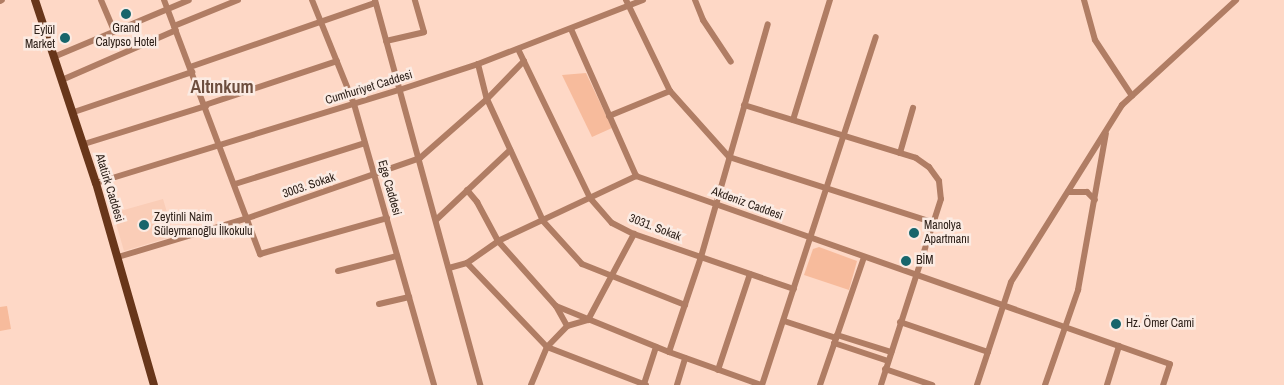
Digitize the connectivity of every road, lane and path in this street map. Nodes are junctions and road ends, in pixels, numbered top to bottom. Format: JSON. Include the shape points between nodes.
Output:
{"nodes":[{"id":1,"x":35,"y":0,"type":"edge"},
{"id":2,"x":101,"y":0,"type":"edge"},
{"id":3,"x":164,"y":0,"type":"edge"},
{"id":4,"x":189,"y":0,"type":"edge"},
{"id":5,"x":238,"y":0,"type":"edge"},
{"id":6,"x":312,"y":0,"type":"edge"},
{"id":7,"x":415,"y":0,"type":"edge"},
{"id":8,"x":643,"y":0,"type":"edge"},
{"id":9,"x":695,"y":0,"type":"edge"},
{"id":10,"x":830,"y":0,"type":"edge"},
{"id":11,"x":1084,"y":0,"type":"edge"},
{"id":12,"x":1236,"y":0,"type":"edge"},
{"id":13,"x":375,"y":2,"type":"edge"},
{"id":14,"x":627,"y":3,"type":"edge"},
{"id":15,"x":167,"y":9,"type":"junction"},
{"id":16,"x":321,"y":22,"type":"junction"},
{"id":17,"x":768,"y":24,"type":"dead end"},
{"id":18,"x":175,"y":28,"type":"junction"},
{"id":19,"x":570,"y":29,"type":"junction"},
{"id":20,"x":114,"y":31,"type":"junction"},
{"id":21,"x":876,"y":37,"type":"dead end"},
{"id":22,"x":386,"y":41,"type":"junction"},
{"id":23,"x":518,"y":49,"type":"junction"},
{"id":24,"x":56,"y":56,"type":"junction"},
{"id":25,"x":524,"y":60,"type":"junction"},
{"id":26,"x":337,"y":61,"type":"junction"},
{"id":27,"x":731,"y":62,"type":"dead end"},
{"id":28,"x":478,"y":64,"type":"junction"},
{"id":29,"x":191,"y":70,"type":"junction"},
{"id":30,"x":64,"y":79,"type":"junction"},
{"id":31,"x":399,"y":90,"type":"junction"},
{"id":32,"x":670,"y":91,"type":"junction"},
{"id":33,"x":1132,"y":96,"type":"junction"},
{"id":34,"x":487,"y":99,"type":"junction"},
{"id":35,"x":354,"y":104,"type":"junction"},
{"id":36,"x":205,"y":105,"type":"junction"},
{"id":37,"x":744,"y":105,"type":"junction"},
{"id":38,"x":913,"y":108,"type":"dead end"},
{"id":39,"x":74,"y":112,"type":"junction"},
{"id":40,"x":609,"y":116,"type":"junction"},
{"id":41,"x":793,"y":120,"type":"junction"},
{"id":42,"x":1106,"y":130,"type":"junction"},
{"id":43,"x":844,"y":136,"type":"junction"},
{"id":44,"x":365,"y":143,"type":"junction"},
{"id":45,"x":84,"y":144,"type":"junction"},
{"id":46,"x":221,"y":144,"type":"junction"},
{"id":47,"x":510,"y":150,"type":"junction"},
{"id":48,"x":900,"y":153,"type":"junction"},
{"id":49,"x":729,"y":157,"type":"junction"},
{"id":50,"x":420,"y":158,"type":"junction"},
{"id":51,"x":374,"y":175,"type":"junction"},
{"id":52,"x":636,"y":176,"type":"junction"},
{"id":53,"x":96,"y":183,"type":"junction"},
{"id":54,"x":235,"y":184,"type":"junction"},
{"id":55,"x":827,"y":188,"type":"junction"},
{"id":56,"x":466,"y":190,"type":"junction"},
{"id":57,"x":1068,"y":192,"type":"junction"},
{"id":58,"x":590,"y":198,"type":"junction"},
{"id":59,"x":1094,"y":200,"type":"junction"},
{"id":60,"x":715,"y":204,"type":"junction"},
{"id":61,"x":248,"y":218,"type":"junction"},
{"id":62,"x":386,"y":218,"type":"junction"},
{"id":63,"x":436,"y":220,"type":"junction"},
{"id":64,"x":543,"y":221,"type":"junction"},
{"id":65,"x":934,"y":223,"type":"junction"},
{"id":66,"x":634,"y":234,"type":"junction"},
{"id":67,"x":810,"y":238,"type":"junction"},
{"id":68,"x":498,"y":241,"type":"junction"},
{"id":69,"x":397,"y":256,"type":"junction"},
{"id":70,"x":118,"y":257,"type":"junction"},
{"id":71,"x":864,"y":257,"type":"junction"},
{"id":72,"x":701,"y":258,"type":"junction"},
{"id":73,"x":467,"y":263,"type":"junction"},
{"id":74,"x":449,"y":268,"type":"junction"},
{"id":75,"x":338,"y":271,"type":"dead end"},
{"id":76,"x":750,"y":274,"type":"junction"},
{"id":77,"x":914,"y":274,"type":"junction"},
{"id":78,"x":612,"y":278,"type":"junction"},
{"id":79,"x":794,"y":289,"type":"junction"},
{"id":80,"x":409,"y":297,"type":"junction"},
{"id":81,"x":379,"y":304,"type":"dead end"},
{"id":82,"x":1003,"y":304,"type":"junction"},
{"id":83,"x":685,"y":305,"type":"junction"},
{"id":84,"x":556,"y":306,"type":"junction"},
{"id":85,"x":588,"y":320,"type":"junction"},
{"id":86,"x":784,"y":320,"type":"junction"},
{"id":87,"x":900,"y":322,"type":"junction"},
{"id":88,"x":567,"y":326,"type":"junction"},
{"id":89,"x":1065,"y":328,"type":"junction"},
{"id":90,"x":836,"y":339,"type":"junction"},
{"id":91,"x":1119,"y":346,"type":"junction"},
{"id":92,"x":547,"y":347,"type":"junction"},
{"id":93,"x":656,"y":347,"type":"junction"},
{"id":94,"x":669,"y":352,"type":"junction"},
{"id":95,"x":891,"y":352,"type":"junction"},
{"id":96,"x":988,"y":352,"type":"junction"},
{"id":97,"x":685,"y":358,"type":"junction"},
{"id":98,"x":888,"y":361,"type":"junction"},
{"id":99,"x":886,"y":369,"type":"junction"},
{"id":100,"x":718,"y":370,"type":"junction"},
{"id":101,"x":154,"y":385,"type":"edge"},
{"id":102,"x":434,"y":385,"type":"edge"},
{"id":103,"x":480,"y":385,"type":"edge"},
{"id":104,"x":531,"y":385,"type":"edge"},
{"id":105,"x":645,"y":385,"type":"edge"},
{"id":106,"x":677,"y":385,"type":"edge"},
{"id":107,"x":762,"y":385,"type":"edge"},
{"id":108,"x":820,"y":385,"type":"edge"},
{"id":109,"x":880,"y":385,"type":"edge"},
{"id":110,"x":932,"y":385,"type":"edge"},
{"id":111,"x":978,"y":385,"type":"edge"},
{"id":112,"x":1045,"y":385,"type":"edge"},
{"id":113,"x":1107,"y":385,"type":"edge"},
{"id":114,"x":1163,"y":385,"type":"edge"}],
"edges":[{"from":1,"to":24,"type":"main road","name":"Atatürk Caddesi"},
{"from":2,"to":20,"type":"street"},
{"from":3,"to":15,"type":"street"},
{"from":4,"to":15,"type":"street"},
{"from":5,"to":18,"type":"street"},
{"from":6,"to":16,"type":"street","name":"Ege Caddesi"},
{"from":7,"to":22,"type":"street","via":[[424,32]]},
{"from":8,"to":14,"type":"street","name":"Cumhuriyet Caddesi"},
{"from":9,"to":27,"type":"street","via":[[703,20]]},
{"from":10,"to":41,"type":"street"},
{"from":11,"to":33,"type":"street","via":[[1095,40]]},
{"from":12,"to":33,"type":"street"},
{"from":13,"to":16,"type":"street"},
{"from":13,"to":22,"type":"street"},
{"from":14,"to":19,"type":"street","name":"Cumhuriyet Caddesi"},
{"from":14,"to":32,"type":"street"},
{"from":15,"to":18,"type":"street"},
{"from":15,"to":20,"type":"street"},
{"from":16,"to":26,"type":"street","name":"Ege Caddesi"},
{"from":16,"to":29,"type":"street"},
{"from":17,"to":37,"type":"street"},
{"from":18,"to":29,"type":"street"},
{"from":18,"to":30,"type":"street"},
{"from":19,"to":23,"type":"street","name":"Cumhuriyet Caddesi"},
{"from":19,"to":40,"type":"street"},
{"from":20,"to":24,"type":"street"},
{"from":21,"to":43,"type":"street"},
{"from":22,"to":31,"type":"street"},
{"from":23,"to":25,"type":"street","name":"3031. Sokak"},
{"from":23,"to":28,"type":"street","name":"Cumhuriyet Caddesi"},
{"from":24,"to":30,"type":"main road","name":"Atatürk Caddesi"},
{"from":25,"to":34,"type":"street","name":"3003. Sokak"},
{"from":25,"to":58,"type":"street","name":"3031. Sokak"},
{"from":26,"to":35,"type":"street","name":"Ege Caddesi"},
{"from":26,"to":36,"type":"street"},
{"from":28,"to":31,"type":"street","name":"Cumhuriyet Caddesi"},
{"from":28,"to":34,"type":"street"},
{"from":29,"to":36,"type":"street"},
{"from":29,"to":39,"type":"street"},
{"from":30,"to":39,"type":"main road","name":"Atatürk Caddesi"},
{"from":31,"to":35,"type":"street","name":"Cumhuriyet Caddesi"},
{"from":31,"to":50,"type":"street"},
{"from":32,"to":40,"type":"street"},
{"from":32,"to":49,"type":"street"},
{"from":33,"to":42,"type":"street"},
{"from":34,"to":47,"type":"street"},
{"from":34,"to":50,"type":"street","name":"3003. Sokak"},
{"from":35,"to":44,"type":"street","name":"Ege Caddesi"},
{"from":35,"to":46,"type":"street","name":"Cumhuriyet Caddesi"},
{"from":36,"to":45,"type":"street"},
{"from":36,"to":46,"type":"street"},
{"from":37,"to":41,"type":"street"},
{"from":37,"to":49,"type":"street"},
{"from":38,"to":48,"type":"street"},
{"from":39,"to":45,"type":"main road","name":"Atatürk Caddesi"},
{"from":40,"to":52,"type":"street"},
{"from":41,"to":43,"type":"street"},
{"from":42,"to":57,"type":"street"},
{"from":42,"to":59,"type":"street"},
{"from":43,"to":48,"type":"street"},
{"from":43,"to":55,"type":"street"},
{"from":44,"to":51,"type":"street","name":"Ege Caddesi"},
{"from":44,"to":54,"type":"street"},
{"from":45,"to":53,"type":"main road","name":"Atatürk Caddesi"},
{"from":46,"to":53,"type":"street","name":"Cumhuriyet Caddesi"},
{"from":46,"to":54,"type":"street"},
{"from":47,"to":56,"type":"street"},
{"from":47,"to":64,"type":"street"},
{"from":48,"to":65,"type":"street","via":[[929,167],[939,181],[942,199]]},
{"from":49,"to":55,"type":"street"},
{"from":49,"to":60,"type":"street"},
{"from":50,"to":51,"type":"street","name":"3003. Sokak"},
{"from":50,"to":63,"type":"street"},
{"from":51,"to":61,"type":"street","name":"3003. Sokak"},
{"from":51,"to":62,"type":"street","name":"Ege Caddesi"},
{"from":52,"to":58,"type":"street"},
{"from":52,"to":60,"type":"street","name":"Akdeniz Caddesi"},
{"from":53,"to":70,"type":"main road","name":"Atatürk Caddesi"},
{"from":54,"to":61,"type":"street"},
{"from":55,"to":65,"type":"street"},
{"from":55,"to":67,"type":"street"},
{"from":56,"to":63,"type":"street"},
{"from":56,"to":68,"type":"street","via":[[477,202]]},
{"from":57,"to":59,"type":"street","via":[[1087,192]]},
{"from":57,"to":82,"type":"street","via":[[1011,282]]},
{"from":58,"to":64,"type":"street"},
{"from":58,"to":66,"type":"street","name":"3031. Sokak","via":[[612,223]]},
{"from":59,"to":89,"type":"street","via":[[1078,290]]},
{"from":60,"to":67,"type":"street","name":"Akdeniz Caddesi"},
{"from":60,"to":72,"type":"street"},
{"from":61,"to":62,"type":"street","via":[[260,254]]},
{"from":61,"to":70,"type":"street","name":"3003. Sokak"},
{"from":62,"to":69,"type":"street","name":"Ege Caddesi"},
{"from":63,"to":74,"type":"street"},
{"from":64,"to":68,"type":"street"},
{"from":64,"to":78,"type":"street","via":[[582,264]]},
{"from":65,"to":77,"type":"street"},
{"from":66,"to":72,"type":"street","name":"3031. Sokak"},
{"from":66,"to":78,"type":"street"},
{"from":67,"to":71,"type":"street","name":"Akdeniz Caddesi"},
{"from":67,"to":79,"type":"street"},
{"from":68,"to":73,"type":"street"},
{"from":68,"to":84,"type":"street"},
{"from":69,"to":75,"type":"street"},
{"from":69,"to":80,"type":"street","name":"Ege Caddesi"},
{"from":70,"to":101,"type":"main road","name":"Atatürk Caddesi"},
{"from":71,"to":77,"type":"street","name":"Akdeniz Caddesi"},
{"from":71,"to":90,"type":"street"},
{"from":72,"to":76,"type":"street","name":"3031. Sokak"},
{"from":72,"to":83,"type":"street"},
{"from":73,"to":74,"type":"street"},
{"from":73,"to":92,"type":"street"},
{"from":74,"to":103,"type":"street"},
{"from":76,"to":79,"type":"street","name":"3031. Sokak"},
{"from":76,"to":100,"type":"street"},
{"from":77,"to":82,"type":"street","name":"Akdeniz Caddesi"},
{"from":77,"to":87,"type":"street"},
{"from":78,"to":83,"type":"street"},
{"from":78,"to":85,"type":"street"},
{"from":79,"to":86,"type":"street"},
{"from":80,"to":81,"type":"street"},
{"from":80,"to":102,"type":"street","name":"Ege Caddesi"},
{"from":82,"to":89,"type":"street","name":"Akdeniz Caddesi"},
{"from":82,"to":96,"type":"street"},
{"from":83,"to":94,"type":"street"},
{"from":84,"to":85,"type":"street"},
{"from":84,"to":88,"type":"street"},
{"from":85,"to":88,"type":"street"},
{"from":85,"to":93,"type":"street"},
{"from":86,"to":90,"type":"street"},
{"from":86,"to":107,"type":"street"},
{"from":87,"to":95,"type":"street"},
{"from":87,"to":96,"type":"street"},
{"from":88,"to":92,"type":"street"},
{"from":89,"to":91,"type":"street","name":"Akdeniz Caddesi"},
{"from":89,"to":112,"type":"street"},
{"from":90,"to":95,"type":"street"},
{"from":90,"to":98,"type":"street"},
{"from":90,"to":108,"type":"street"},
{"from":91,"to":113,"type":"street"},
{"from":91,"to":114,"type":"street","name":"Akdeniz Caddesi","via":[[1170,364]]},
{"from":92,"to":104,"type":"street"},
{"from":92,"to":105,"type":"street"},
{"from":93,"to":94,"type":"street"},
{"from":93,"to":105,"type":"street"},
{"from":94,"to":97,"type":"street"},
{"from":95,"to":98,"type":"street"},
{"from":96,"to":111,"type":"street"},
{"from":97,"to":100,"type":"street"},
{"from":97,"to":106,"type":"street"},
{"from":98,"to":99,"type":"street"},
{"from":99,"to":109,"type":"street"},
{"from":99,"to":110,"type":"street"},
{"from":100,"to":107,"type":"street"}]}
